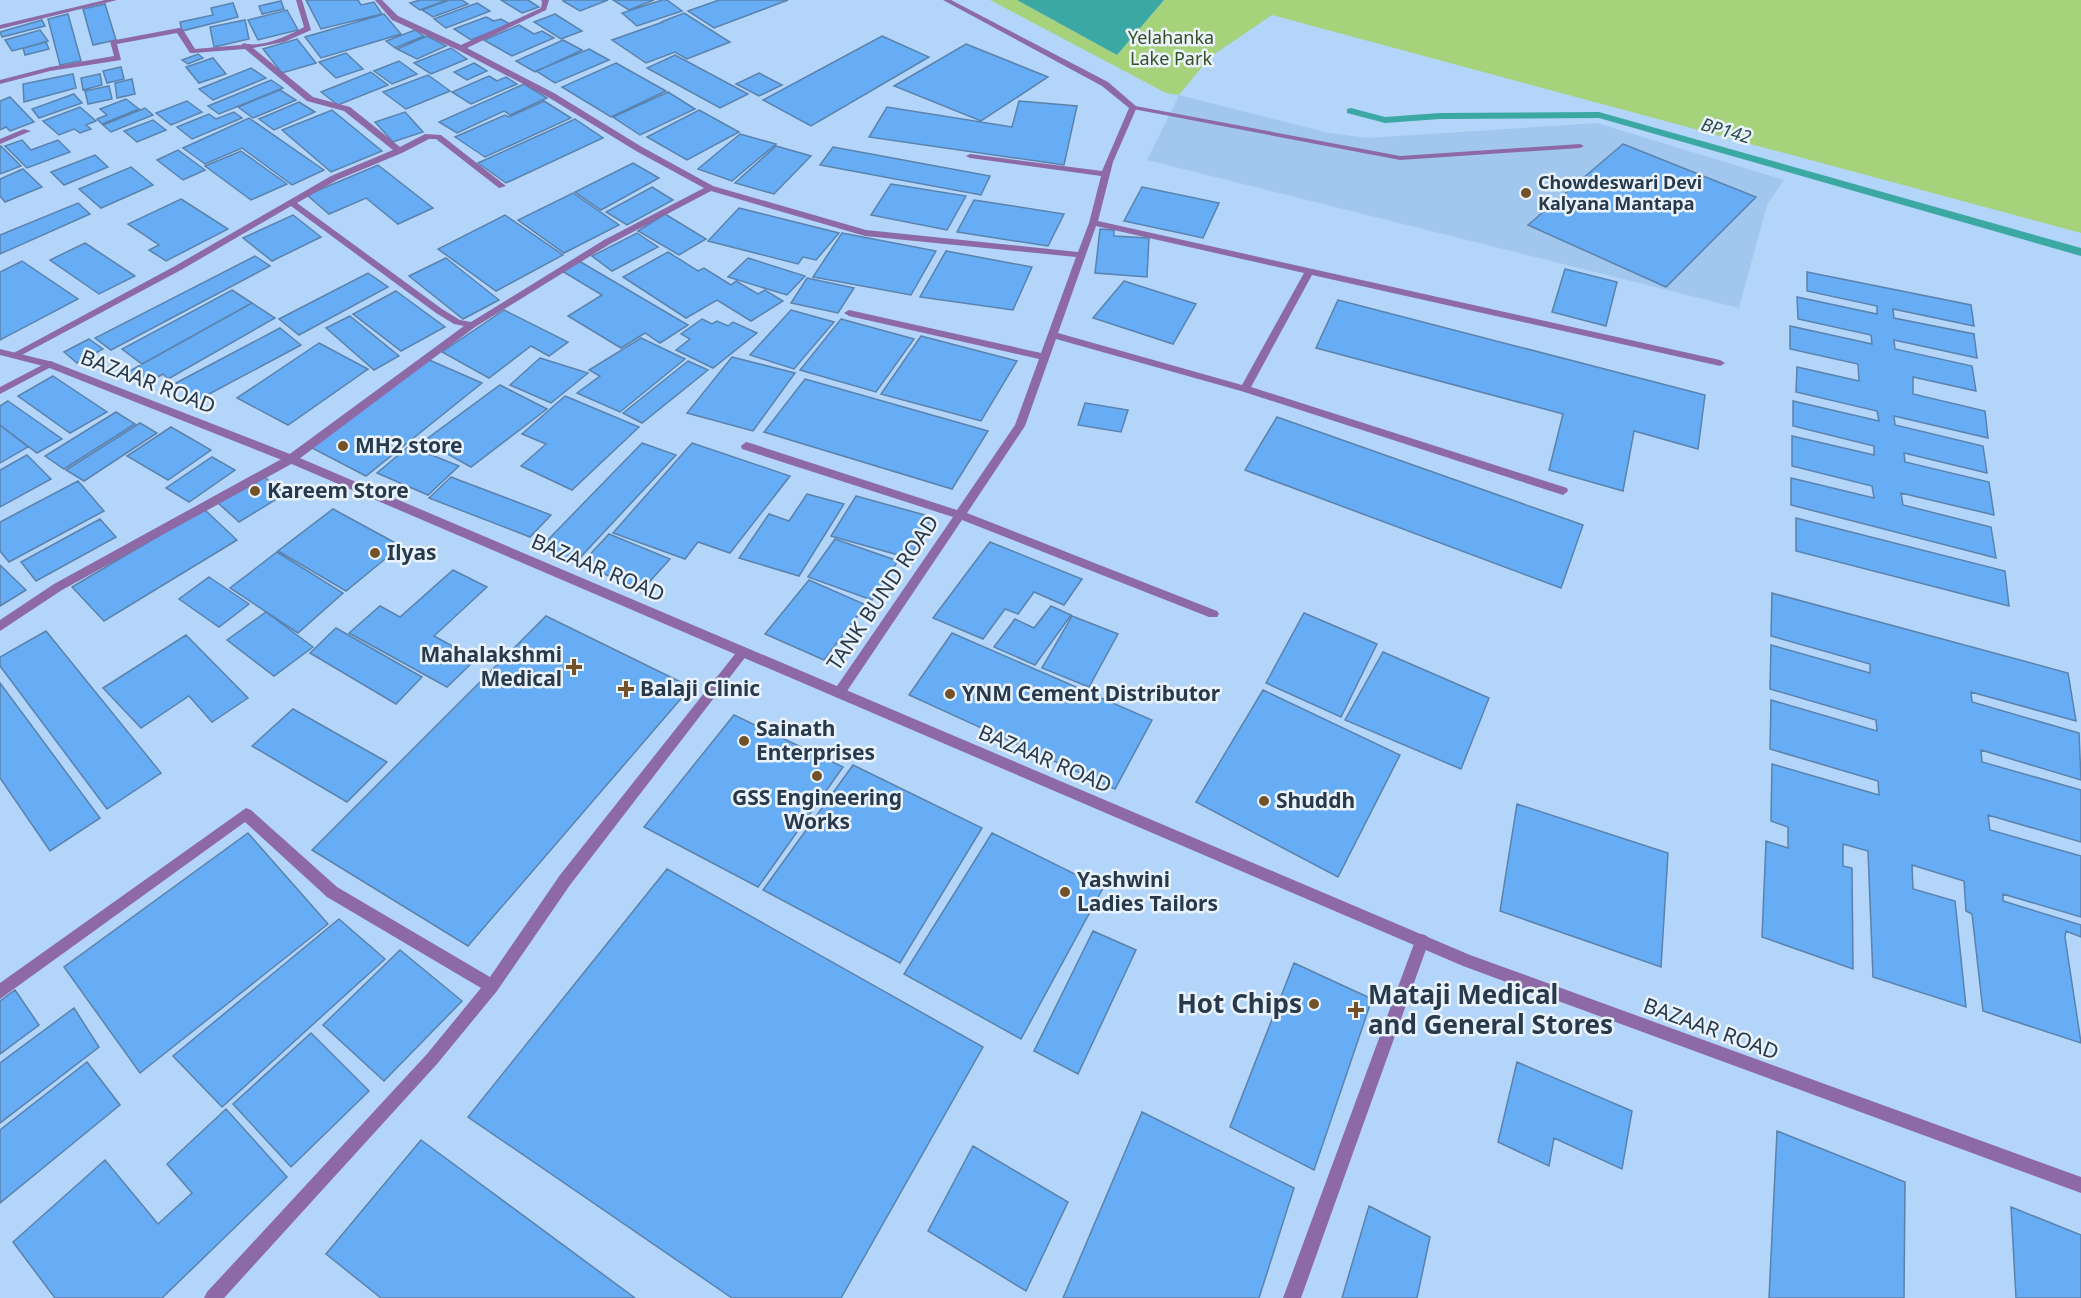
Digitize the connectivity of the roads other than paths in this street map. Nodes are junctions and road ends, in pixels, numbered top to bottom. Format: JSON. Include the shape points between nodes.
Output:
{"nodes":[{"id":1,"x":114,"y":0,"type":"edge"},
{"id":2,"x":299,"y":0,"type":"edge"},
{"id":3,"x":378,"y":0,"type":"edge"},
{"id":4,"x":544,"y":0,"type":"edge"},
{"id":5,"x":946,"y":0,"type":"edge"},
{"id":6,"x":74,"y":1,"type":"edge"},
{"id":7,"x":75,"y":9,"type":"junction"},
{"id":8,"x":0,"y":27,"type":"edge"},
{"id":9,"x":244,"y":45,"type":"junction"},
{"id":10,"x":461,"y":48,"type":"junction"},
{"id":11,"x":0,"y":82,"type":"edge"},
{"id":12,"x":1133,"y":107,"type":"junction"},
{"id":13,"x":27,"y":131,"type":"dead end"},
{"id":14,"x":0,"y":142,"type":"edge"},
{"id":15,"x":1580,"y":146,"type":"dead end"},
{"id":16,"x":399,"y":151,"type":"junction"},
{"id":17,"x":970,"y":156,"type":"dead end"},
{"id":18,"x":1106,"y":174,"type":"junction"},
{"id":19,"x":502,"y":186,"type":"dead end"},
{"id":20,"x":710,"y":188,"type":"junction"},
{"id":21,"x":291,"y":202,"type":"junction"},
{"id":22,"x":1093,"y":223,"type":"junction"},
{"id":23,"x":1082,"y":255,"type":"junction"},
{"id":24,"x":1310,"y":271,"type":"junction"},
{"id":25,"x":849,"y":313,"type":"dead end"},
{"id":26,"x":472,"y":325,"type":"junction"},
{"id":27,"x":1053,"y":335,"type":"junction"},
{"id":28,"x":0,"y":352,"type":"edge"},
{"id":29,"x":15,"y":355,"type":"junction"},
{"id":30,"x":1045,"y":357,"type":"junction"},
{"id":31,"x":1719,"y":363,"type":"dead end"},
{"id":32,"x":50,"y":364,"type":"junction"},
{"id":33,"x":1245,"y":389,"type":"junction"},
{"id":34,"x":0,"y":391,"type":"edge"},
{"id":35,"x":746,"y":446,"type":"dead end"},
{"id":36,"x":291,"y":459,"type":"junction"},
{"id":37,"x":1563,"y":491,"type":"dead end"},
{"id":38,"x":960,"y":515,"type":"junction"},
{"id":39,"x":1213,"y":614,"type":"dead end"},
{"id":40,"x":0,"y":626,"type":"edge"},
{"id":41,"x":743,"y":652,"type":"junction"},
{"id":42,"x":839,"y":693,"type":"junction"},
{"id":43,"x":1422,"y":941,"type":"junction"},
{"id":44,"x":492,"y":986,"type":"junction"},
{"id":45,"x":0,"y":992,"type":"edge"},
{"id":46,"x":2081,"y":1185,"type":"edge"},
{"id":47,"x":213,"y":1298,"type":"edge"},
{"id":48,"x":1292,"y":1298,"type":"edge"}],
"edges":[{"from":1,"to":7,"type":"street"},
{"from":2,"to":9,"type":"street","via":[[308,28],[280,41]]},
{"from":3,"to":10,"type":"street","via":[[395,18]]},
{"from":4,"to":10,"type":"street","via":[[544,9]]},
{"from":5,"to":12,"type":"street","via":[[1105,84]]},
{"from":6,"to":7,"type":"street"},
{"from":7,"to":8,"type":"street"},
{"from":9,"to":11,"type":"street","via":[[193,51],[179,30],[113,43],[118,58]]},
{"from":9,"to":16,"type":"street","via":[[310,99],[347,109]]},
{"from":10,"to":20,"type":"street","via":[[552,95]]},
{"from":12,"to":15,"type":"street","via":[[1400,158]]},
{"from":12,"to":18,"type":"street","name":"TANK BUND ROAD"},
{"from":13,"to":14,"type":"street"},
{"from":16,"to":19,"type":"street","via":[[428,136],[438,137]]},
{"from":16,"to":21,"type":"street","via":[[334,178]]},
{"from":17,"to":18,"type":"street"},
{"from":18,"to":22,"type":"street","name":"TANK BUND ROAD"},
{"from":20,"to":23,"type":"street","via":[[865,233]]},
{"from":20,"to":26,"type":"street","via":[[608,242]]},
{"from":21,"to":26,"type":"street","via":[[439,310],[457,322]]},
{"from":21,"to":29,"type":"street"},
{"from":22,"to":23,"type":"street","name":"TANK BUND ROAD"},
{"from":22,"to":24,"type":"street"},
{"from":23,"to":27,"type":"street","name":"TANK BUND ROAD"},
{"from":24,"to":31,"type":"street"},
{"from":24,"to":33,"type":"street"},
{"from":25,"to":30,"type":"street"},
{"from":26,"to":36,"type":"street"},
{"from":27,"to":30,"type":"street","name":"TANK BUND ROAD"},
{"from":27,"to":33,"type":"street"},
{"from":28,"to":29,"type":"street","name":"BAZAAR ROAD"},
{"from":29,"to":32,"type":"street","name":"BAZAAR ROAD"},
{"from":30,"to":38,"type":"street","name":"TANK BUND ROAD","via":[[1020,426]]},
{"from":32,"to":34,"type":"street"},
{"from":32,"to":36,"type":"street","name":"BAZAAR ROAD"},
{"from":33,"to":37,"type":"street"},
{"from":35,"to":38,"type":"street"},
{"from":36,"to":40,"type":"street","via":[[58,587]]},
{"from":36,"to":41,"type":"street","name":"BAZAAR ROAD"},
{"from":38,"to":39,"type":"street"},
{"from":38,"to":42,"type":"street","name":"TANK BUND ROAD"},
{"from":41,"to":42,"type":"street","name":"BAZAAR ROAD"},
{"from":41,"to":44,"type":"street","via":[[565,880]]},
{"from":42,"to":43,"type":"street","name":"BAZAAR ROAD"},
{"from":43,"to":46,"type":"street","name":"BAZAAR ROAD","via":[[1468,962]]},
{"from":43,"to":48,"type":"street"},
{"from":44,"to":45,"type":"street","via":[[332,892],[246,814]]},
{"from":44,"to":47,"type":"street","via":[[432,1059]]}]}
